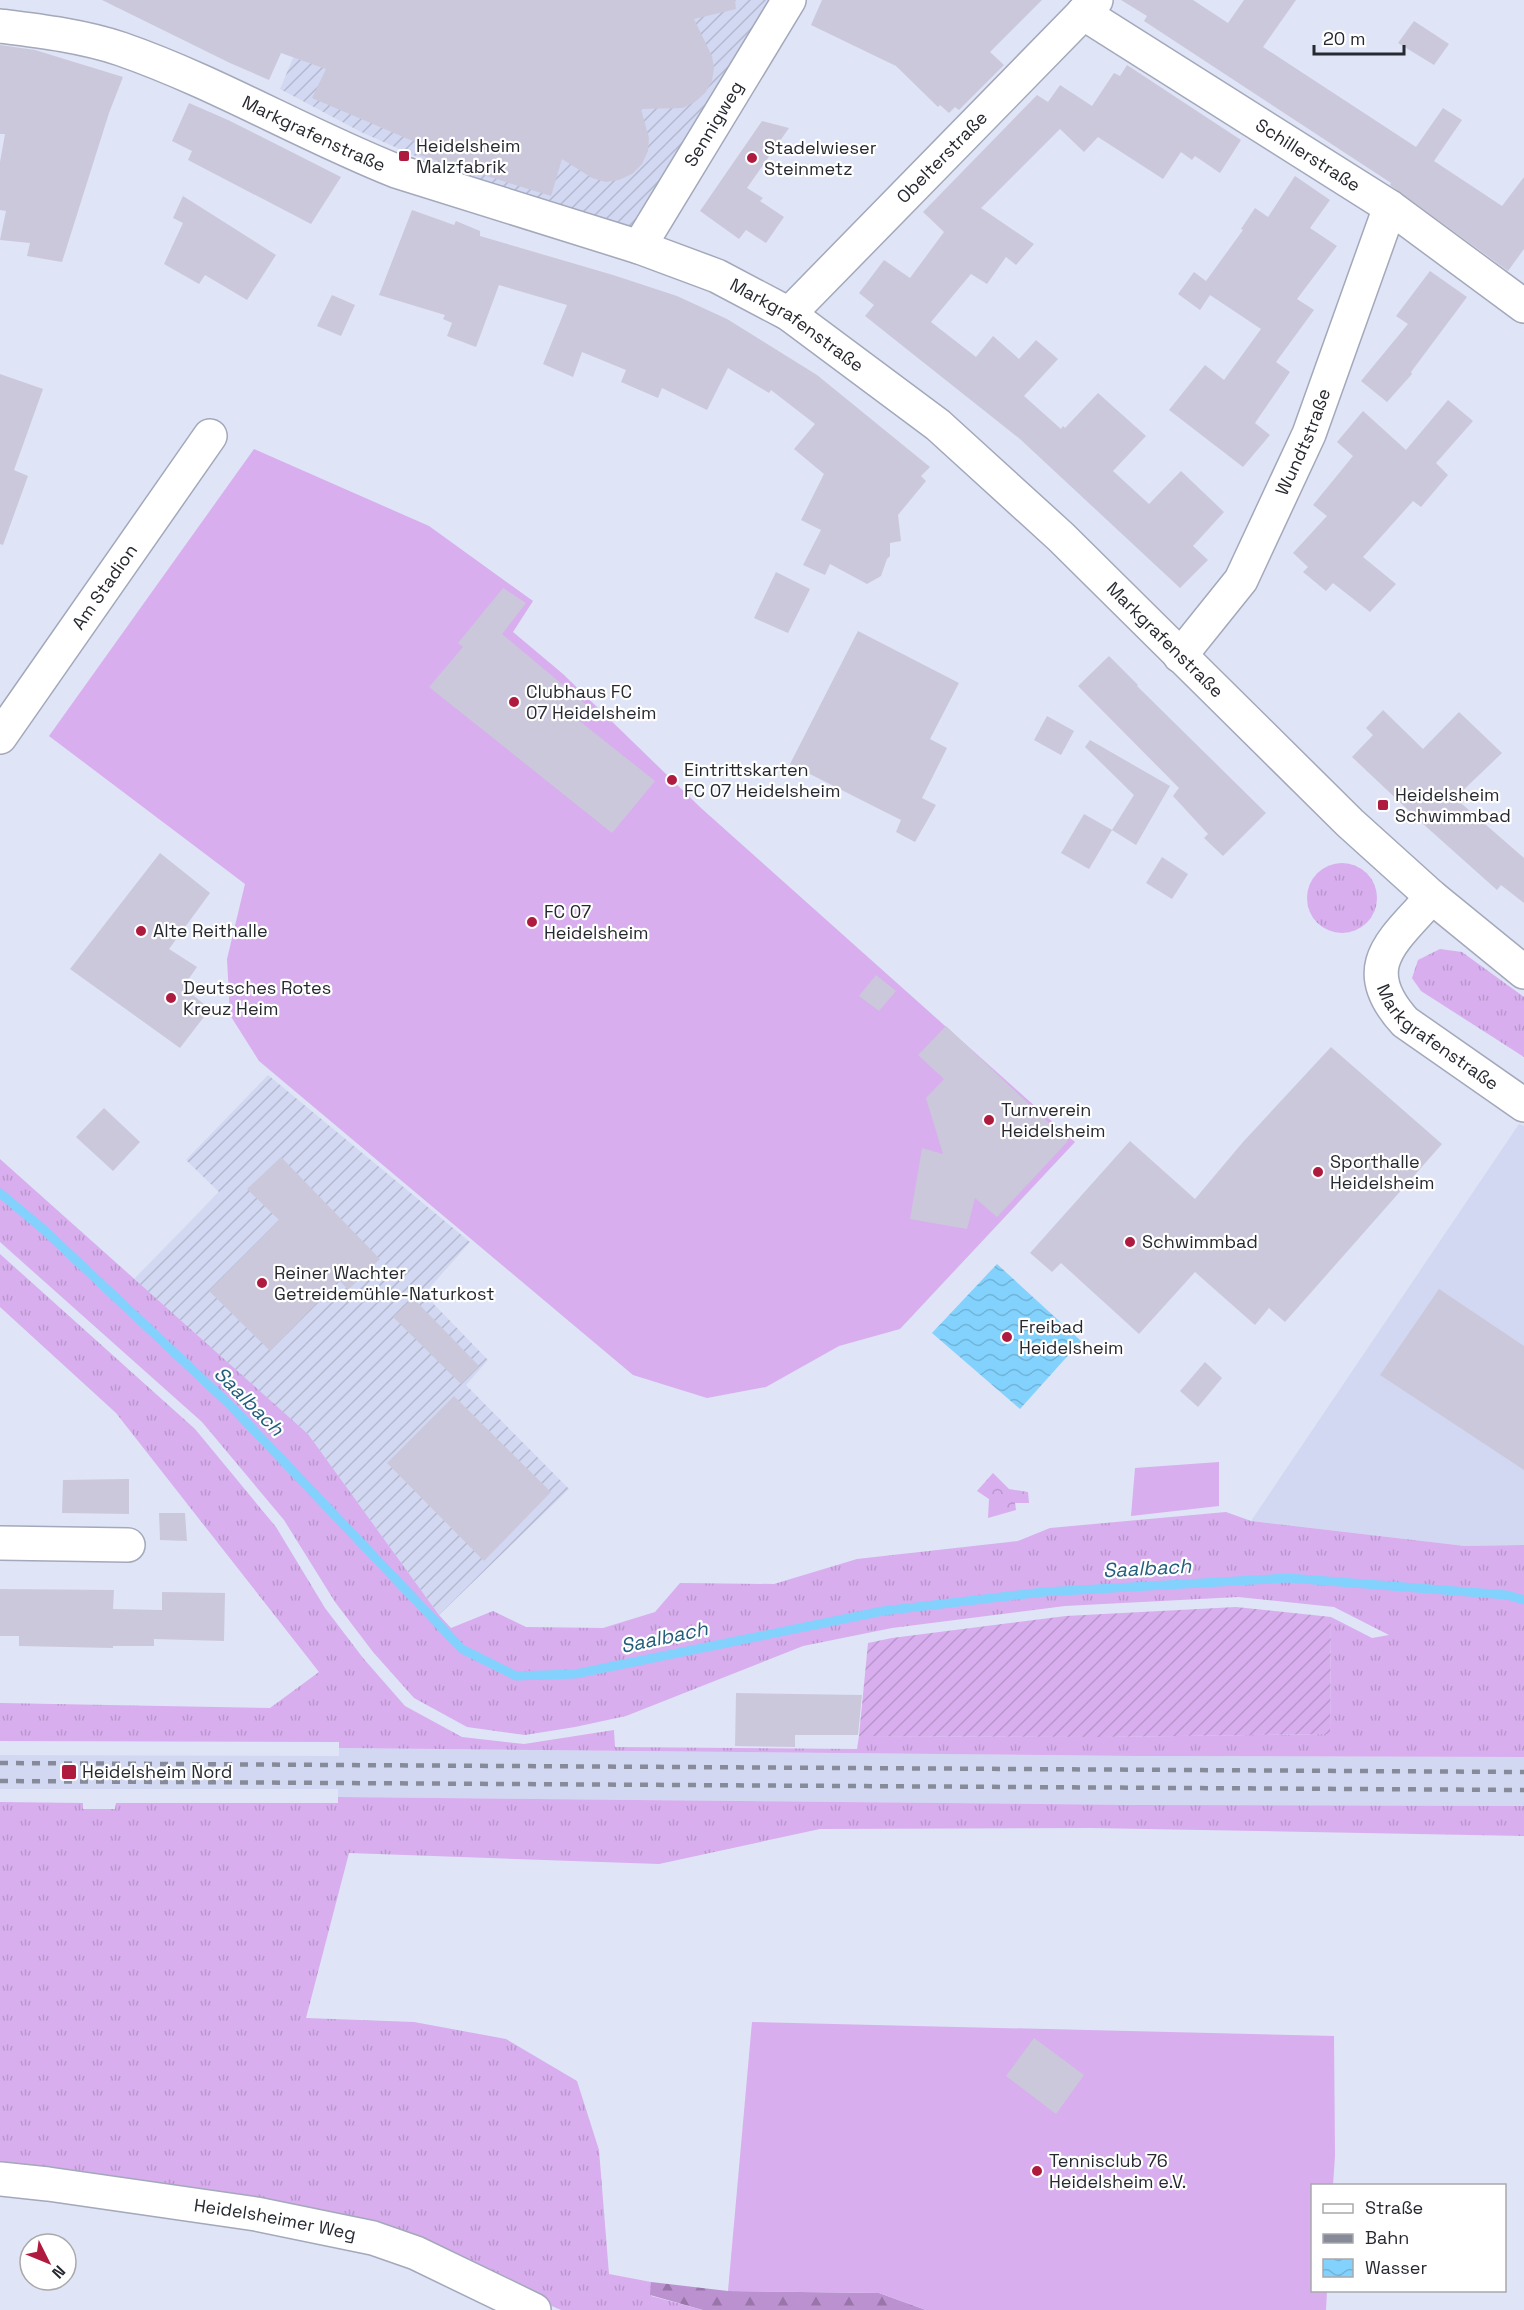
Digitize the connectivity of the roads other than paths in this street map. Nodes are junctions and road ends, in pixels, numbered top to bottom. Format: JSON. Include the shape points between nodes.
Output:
{"nodes":[{"id":1,"x":789,"y":0,"type":"edge"},
{"id":2,"x":1090,"y":7,"type":"edge"},
{"id":3,"x":0,"y":26,"type":"edge"},
{"id":4,"x":1390,"y":207,"type":"junction"},
{"id":5,"x":639,"y":247,"type":"junction"},
{"id":6,"x":1524,"y":306,"type":"edge"},
{"id":7,"x":789,"y":314,"type":"junction"},
{"id":8,"x":210,"y":436,"type":"dead end"},
{"id":9,"x":1180,"y":656,"type":"junction"},
{"id":10,"x":0,"y":737,"type":"edge"},
{"id":11,"x":1432,"y":897,"type":"junction"},
{"id":12,"x":1524,"y":972,"type":"edge"},
{"id":13,"x":1524,"y":1105,"type":"edge"},
{"id":14,"x":0,"y":1543,"type":"edge"},
{"id":15,"x":128,"y":1545,"type":"dead end"},
{"id":16,"x":0,"y":2179,"type":"edge"},
{"id":17,"x":534,"y":2310,"type":"edge"}],
"edges":[{"from":1,"to":5,"type":"street","name":"Sennigweg"},
{"from":2,"to":4,"type":"street","name":"Schillerstraße"},
{"from":2,"to":7,"type":"street","name":"Obelterstraße"},
{"from":3,"to":5,"type":"street","name":"Markgrafenstraße","via":[[52,32],[119,48],[198,78],[396,171]]},
{"from":4,"to":6,"type":"street","name":"Schillerstraße"},
{"from":4,"to":9,"type":"street","name":"Wundtstraße","via":[[1309,435],[1241,580]]},
{"from":5,"to":7,"type":"street","name":"Markgrafenstraße","via":[[717,276]]},
{"from":7,"to":9,"type":"street","name":"Markgrafenstraße","via":[[938,425],[1061,537]]},
{"from":8,"to":10,"type":"street","name":"Am Stadion"},
{"from":9,"to":11,"type":"street","name":"Markgrafenstraße","via":[[1350,823]]},
{"from":11,"to":12,"type":"street","name":"Markgrafenstraße"},
{"from":11,"to":13,"type":"street","name":"Markgrafenstraße","via":[[1389,946],[1381,965],[1390,1006],[1405,1022]]},
{"from":14,"to":15,"type":"street"},
{"from":16,"to":17,"type":"street","name":"Heidelsheimer Weg","via":[[256,2214],[373,2238],[416,2253]]}]}
